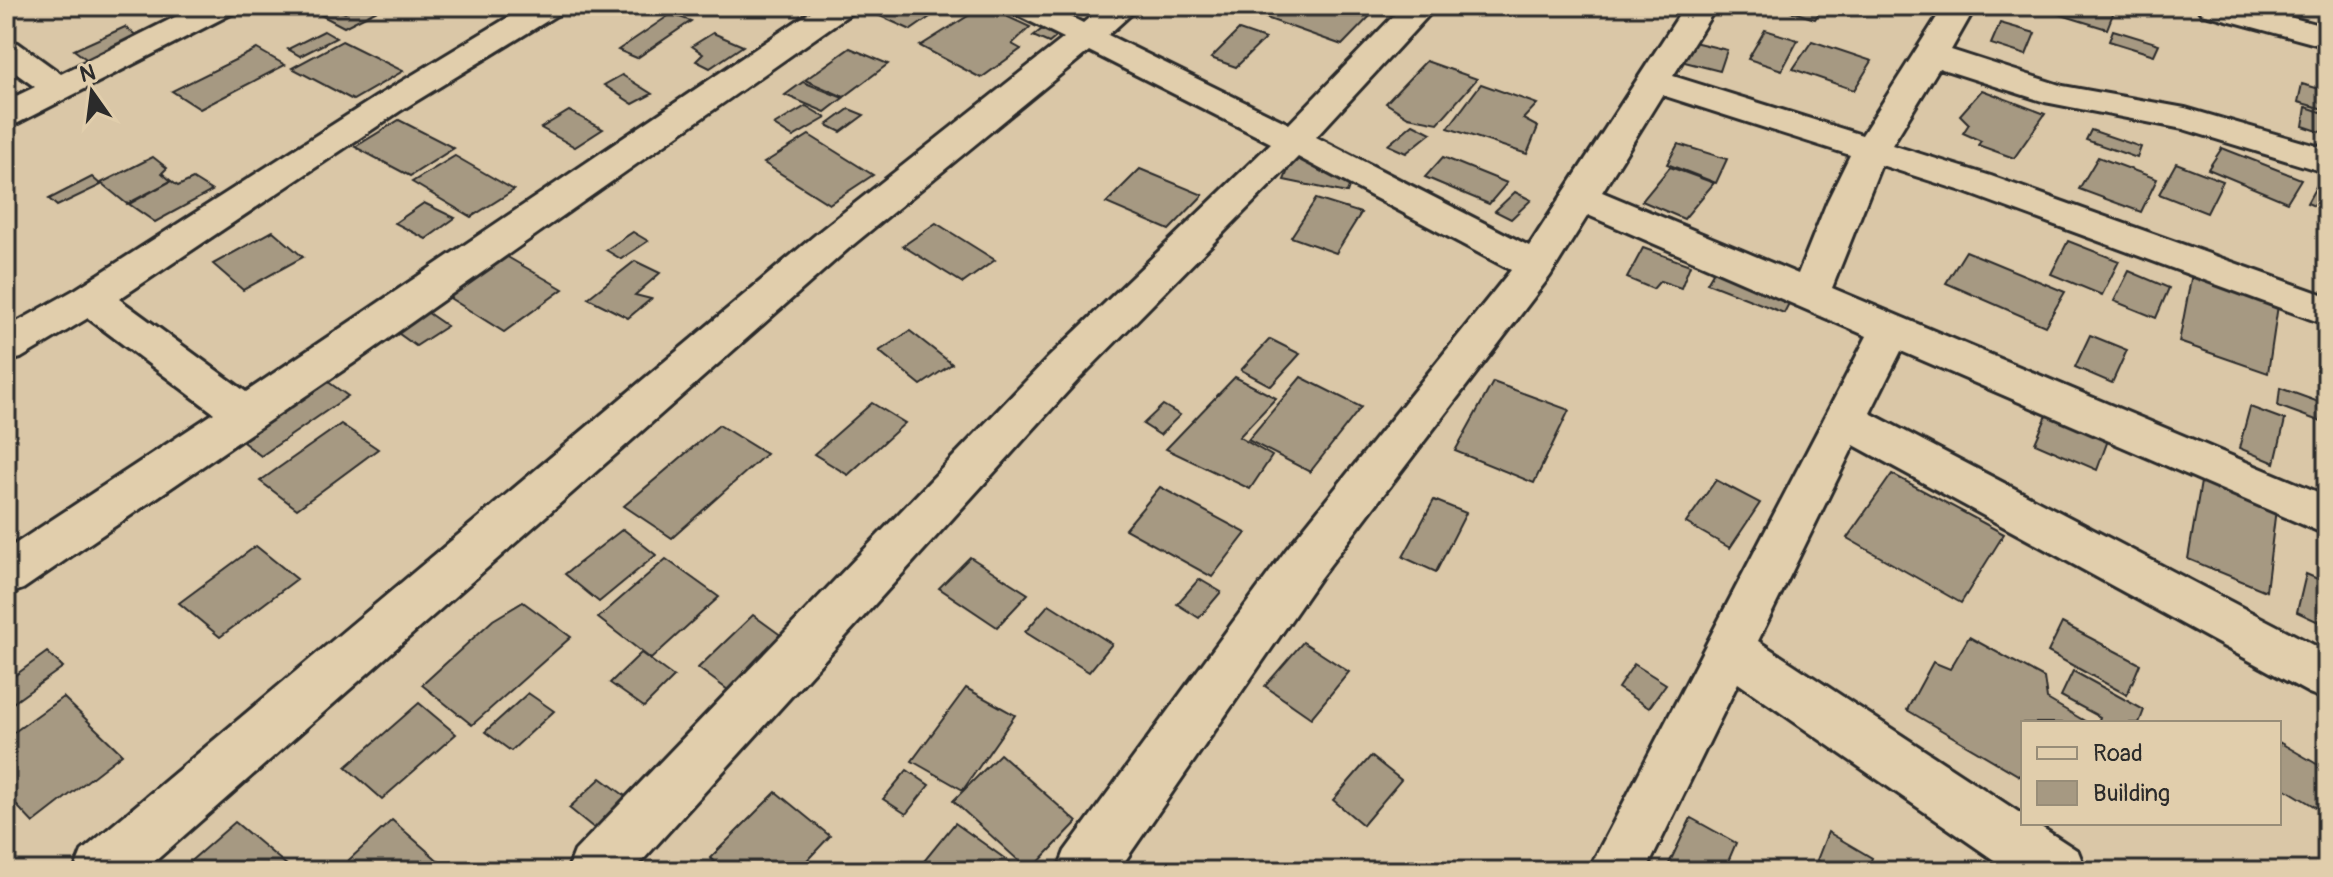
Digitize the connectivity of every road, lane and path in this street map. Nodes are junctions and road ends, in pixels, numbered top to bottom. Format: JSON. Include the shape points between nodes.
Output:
{"nodes":[{"id":1,"x":222,"y":6,"type":"edge"},
{"id":2,"x":549,"y":6,"type":"edge"},
{"id":3,"x":840,"y":6,"type":"edge"},
{"id":4,"x":1024,"y":6,"type":"edge"},
{"id":5,"x":1124,"y":6,"type":"edge"},
{"id":6,"x":1421,"y":6,"type":"edge"},
{"id":7,"x":1701,"y":6,"type":"edge"},
{"id":8,"x":1960,"y":6,"type":"edge"},
{"id":9,"x":2212,"y":6,"type":"edge"},
{"id":10,"x":1087,"y":37,"type":"junction"},
{"id":11,"x":2327,"y":37,"type":"edge"},
{"id":12,"x":6,"y":50,"type":"edge"},
{"id":13,"x":1933,"y":55,"type":"junction"},
{"id":14,"x":1653,"y":81,"type":"junction"},
{"id":15,"x":58,"y":88,"type":"junction"},
{"id":16,"x":6,"y":115,"type":"edge"},
{"id":17,"x":1293,"y":141,"type":"junction"},
{"id":18,"x":1871,"y":150,"type":"junction"},
{"id":19,"x":2327,"y":161,"type":"edge"},
{"id":20,"x":1580,"y":197,"type":"junction"},
{"id":21,"x":1536,"y":266,"type":"junction"},
{"id":22,"x":1809,"y":296,"type":"junction"},
{"id":23,"x":90,"y":299,"type":"junction"},
{"id":24,"x":2327,"y":311,"type":"edge"},
{"id":25,"x":1890,"y":331,"type":"junction"},
{"id":26,"x":6,"y":347,"type":"edge"},
{"id":27,"x":245,"y":414,"type":"junction"},
{"id":28,"x":1845,"y":420,"type":"junction"},
{"id":29,"x":2327,"y":516,"type":"edge"},
{"id":30,"x":6,"y":575,"type":"edge"},
{"id":31,"x":1729,"y":649,"type":"junction"},
{"id":32,"x":2327,"y":677,"type":"edge"},
{"id":33,"x":102,"y":871,"type":"edge"},
{"id":34,"x":595,"y":871,"type":"edge"},
{"id":35,"x":1085,"y":871,"type":"edge"},
{"id":36,"x":1616,"y":871,"type":"edge"},
{"id":37,"x":2058,"y":871,"type":"edge"}],
"edges":[{"from":1,"to":15,"type":"street"},
{"from":2,"to":23,"type":"street","via":[[388,104]]},
{"from":3,"to":27,"type":"street"},
{"from":4,"to":10,"type":"street"},
{"from":5,"to":10,"type":"street"},
{"from":6,"to":17,"type":"street"},
{"from":7,"to":14,"type":"street"},
{"from":8,"to":13,"type":"street"},
{"from":9,"to":11,"type":"street"},
{"from":10,"to":17,"type":"street"},
{"from":10,"to":33,"type":"street","via":[[834,240]]},
{"from":12,"to":15,"type":"street"},
{"from":13,"to":18,"type":"street"},
{"from":13,"to":19,"type":"street","via":[[2057,95],[2185,119]]},
{"from":14,"to":18,"type":"street"},
{"from":14,"to":20,"type":"street"},
{"from":15,"to":16,"type":"street"},
{"from":17,"to":21,"type":"street"},
{"from":17,"to":34,"type":"street","via":[[1063,369]]},
{"from":18,"to":22,"type":"street"},
{"from":18,"to":24,"type":"street"},
{"from":20,"to":21,"type":"street"},
{"from":20,"to":22,"type":"street"},
{"from":21,"to":35,"type":"street","via":[[1303,564]]},
{"from":22,"to":25,"type":"street"},
{"from":23,"to":26,"type":"street"},
{"from":23,"to":27,"type":"street"},
{"from":25,"to":28,"type":"street"},
{"from":25,"to":29,"type":"street"},
{"from":27,"to":30,"type":"street"},
{"from":28,"to":31,"type":"street"},
{"from":28,"to":32,"type":"street"},
{"from":31,"to":36,"type":"street"},
{"from":31,"to":37,"type":"street"}]}
